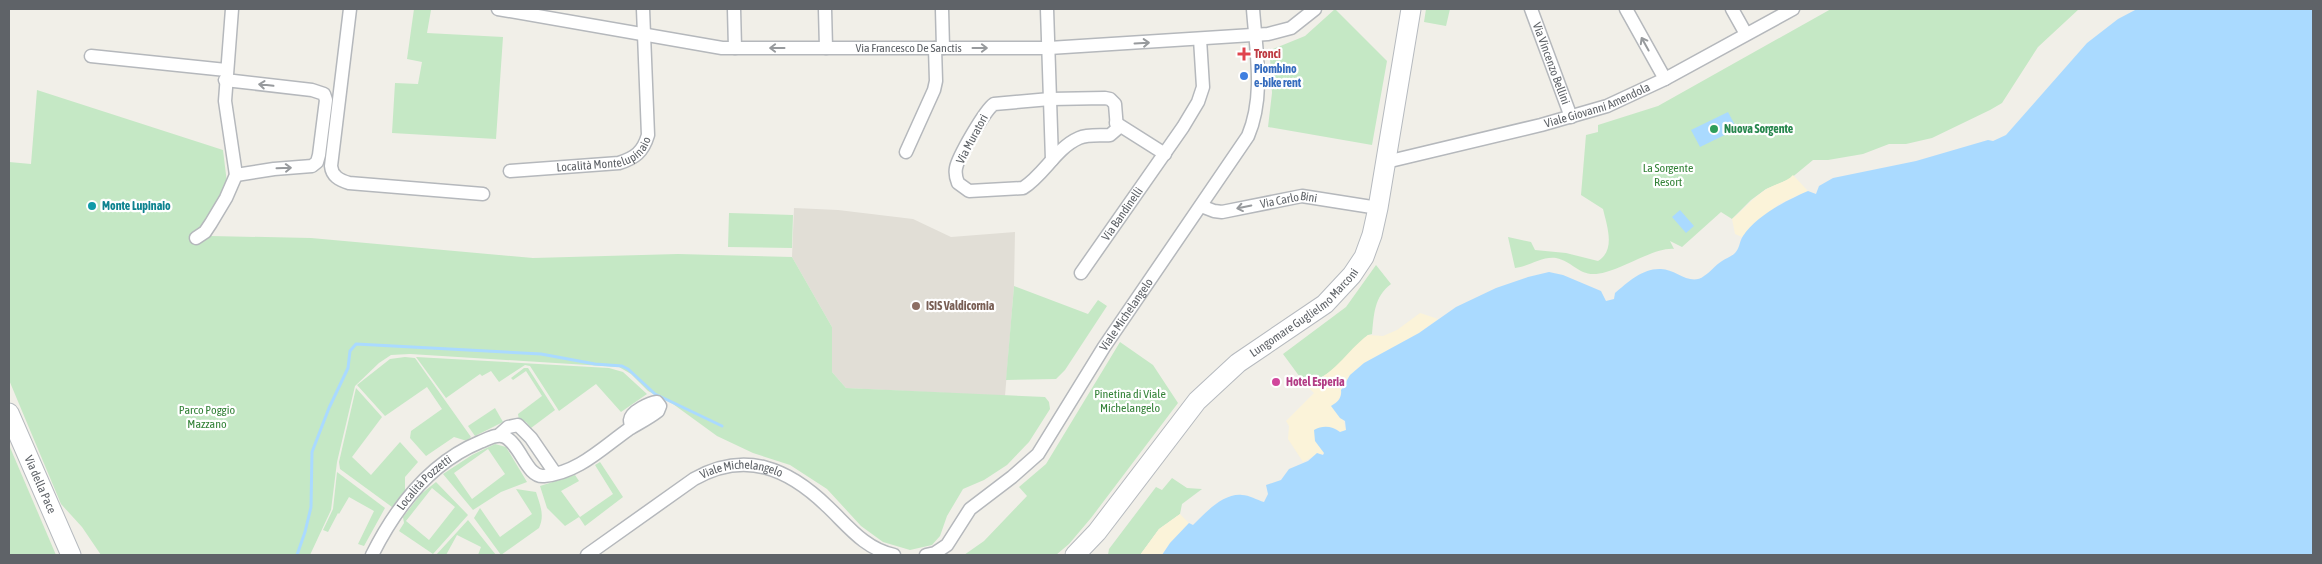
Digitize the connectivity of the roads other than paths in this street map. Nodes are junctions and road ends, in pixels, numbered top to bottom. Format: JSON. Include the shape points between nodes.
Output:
{"nodes":[{"id":1,"x":232,"y":9,"type":"edge"},
{"id":2,"x":350,"y":9,"type":"edge"},
{"id":3,"x":498,"y":9,"type":"edge"},
{"id":4,"x":643,"y":9,"type":"edge"},
{"id":5,"x":734,"y":9,"type":"edge"},
{"id":6,"x":825,"y":9,"type":"edge"},
{"id":7,"x":942,"y":9,"type":"edge"},
{"id":8,"x":1047,"y":9,"type":"edge"},
{"id":9,"x":1253,"y":9,"type":"edge"},
{"id":10,"x":1315,"y":9,"type":"edge"},
{"id":11,"x":1411,"y":9,"type":"edge"},
{"id":12,"x":1531,"y":9,"type":"edge"},
{"id":13,"x":1626,"y":9,"type":"edge"},
{"id":14,"x":1732,"y":9,"type":"edge"},
{"id":15,"x":1793,"y":9,"type":"edge"},
{"id":16,"x":644,"y":34,"type":"junction"},
{"id":17,"x":1746,"y":34,"type":"junction"},
{"id":18,"x":1255,"y":35,"type":"junction"},
{"id":19,"x":1200,"y":39,"type":"junction"},
{"id":20,"x":735,"y":48,"type":"junction"},
{"id":21,"x":826,"y":48,"type":"junction"},
{"id":22,"x":939,"y":48,"type":"junction"},
{"id":23,"x":1049,"y":48,"type":"junction"},
{"id":24,"x":91,"y":56,"type":"dead end"},
{"id":25,"x":226,"y":75,"type":"junction"},
{"id":26,"x":1665,"y":79,"type":"junction"},
{"id":27,"x":1050,"y":99,"type":"junction"},
{"id":28,"x":1571,"y":117,"type":"junction"},
{"id":29,"x":1116,"y":123,"type":"junction"},
{"id":30,"x":906,"y":152,"type":"dead end"},
{"id":31,"x":1165,"y":154,"type":"junction"},
{"id":32,"x":1052,"y":160,"type":"junction"},
{"id":33,"x":1386,"y":162,"type":"junction"},
{"id":34,"x":510,"y":171,"type":"dead end"},
{"id":35,"x":236,"y":175,"type":"junction"},
{"id":36,"x":483,"y":194,"type":"dead end"},
{"id":37,"x":1201,"y":206,"type":"junction"},
{"id":38,"x":1378,"y":208,"type":"junction"},
{"id":39,"x":196,"y":238,"type":"dead end"},
{"id":40,"x":1081,"y":273,"type":"dead end"},
{"id":41,"x":9,"y":413,"type":"edge"},
{"id":42,"x":631,"y":428,"type":"dead end"},
{"id":43,"x":499,"y":435,"type":"junction"},
{"id":44,"x":555,"y":473,"type":"junction"},
{"id":45,"x":71,"y":555,"type":"edge"},
{"id":46,"x":372,"y":555,"type":"edge"},
{"id":47,"x":587,"y":555,"type":"edge"},
{"id":48,"x":894,"y":555,"type":"edge"},
{"id":49,"x":926,"y":555,"type":"edge"},
{"id":50,"x":1075,"y":555,"type":"edge"}],
"edges":[{"from":1,"to":25,"type":"street"},
{"from":2,"to":36,"type":"street","via":[[331,166],[335,176],[349,183]]},
{"from":3,"to":16,"type":"street","name":"Via Francesco De Sanctis"},
{"from":4,"to":16,"type":"street","name":"Località Montelupinaio"},
{"from":5,"to":20,"type":"street"},
{"from":6,"to":21,"type":"street"},
{"from":7,"to":22,"type":"street"},
{"from":8,"to":23,"type":"street"},
{"from":9,"to":18,"type":"street","name":"Viale Michelangelo"},
{"from":10,"to":18,"type":"street","name":"Via Francesco De Sanctis","via":[[1291,28]]},
{"from":11,"to":33,"type":"street","name":"Lungomare Guglielmo Marconi"},
{"from":12,"to":28,"type":"street","name":"Via Vincenzo Bellini"},
{"from":26,"to":13,"type":"street","one_way":true},
{"from":14,"to":17,"type":"street"},
{"from":15,"to":17,"type":"street","name":"Viale Giovanni Amendola"},
{"from":16,"to":20,"type":"street","name":"Via Francesco De Sanctis","via":[[711,47]]},
{"from":16,"to":34,"type":"street","name":"Località Montelupinaio","via":[[648,135],[637,156],[619,163]]},
{"from":17,"to":26,"type":"street","name":"Viale Giovanni Amendola"},
{"from":18,"to":19,"type":"street","name":"Via Francesco De Sanctis"},
{"from":18,"to":37,"type":"street","name":"Viale Michelangelo","via":[[1258,89],[1254,122]]},
{"from":23,"to":19,"type":"street","name":"Via Francesco De Sanctis","one_way":true},
{"from":19,"to":31,"type":"street","name":"Via Bandinelli","via":[[1202,93]]},
{"from":21,"to":20,"type":"street","name":"Via Francesco De Sanctis","one_way":true},
{"from":21,"to":22,"type":"street","name":"Via Francesco De Sanctis"},
{"from":22,"to":23,"type":"street","name":"Via Francesco De Sanctis","one_way":true},
{"from":22,"to":30,"type":"street","via":[[934,90]]},
{"from":23,"to":27,"type":"street"},
{"from":24,"to":25,"type":"street"},
{"from":25,"to":35,"type":"street","via":[[225,112]]},
{"from":35,"to":25,"type":"street","one_way":true,"via":[[312,166],[317,162],[326,100],[324,94],[312,90]]},
{"from":26,"to":28,"type":"street","name":"Viale Giovanni Amendola","via":[[1607,106]]},
{"from":27,"to":29,"type":"street","name":"Via Muratori","via":[[1110,99],[1115,104]]},
{"from":27,"to":32,"type":"street"},
{"from":27,"to":32,"type":"street","name":"Via Muratori","via":[[1000,102],[990,107],[957,164],[956,178],[960,186],[969,191],[1023,188]]},
{"from":28,"to":33,"type":"street","name":"Viale Giovanni Amendola"},
{"from":29,"to":31,"type":"street"},
{"from":29,"to":32,"type":"street","name":"Via Muratori","via":[[1116,129],[1110,135],[1078,138]]},
{"from":31,"to":40,"type":"street","name":"Via Bandinelli"},
{"from":33,"to":38,"type":"street","name":"Lungomare Guglielmo Marconi"},
{"from":35,"to":39,"type":"street","via":[[211,224]]},
{"from":38,"to":37,"type":"street","name":"Via Carlo Bini","one_way":true,"via":[[1302,196],[1222,212]]},
{"from":37,"to":49,"type":"street","name":"Viale Michelangelo","via":[[1104,347],[1038,454],[970,509],[947,546]]},
{"from":38,"to":50,"type":"street","name":"Lungomare Guglielmo Marconi","via":[[1364,257],[1352,275],[1324,304],[1238,362],[1197,402],[1098,532]]},
{"from":41,"to":45,"type":"street","name":"Via della Pace"},
{"from":42,"to":44,"type":"street","via":[[586,462]]},
{"from":43,"to":44,"type":"street","via":[[513,443],[533,473],[542,477]]},
{"from":43,"to":44,"type":"street","name":"Località Pozzetti","via":[[518,425]]},
{"from":43,"to":46,"type":"street","name":"Località Pozzetti","via":[[463,451],[434,471],[395,513]]},
{"from":47,"to":48,"type":"street","name":"Viale Michelangelo","via":[[694,479],[721,467],[741,465],[762,466],[789,477],[827,506],[858,537]]}]}
